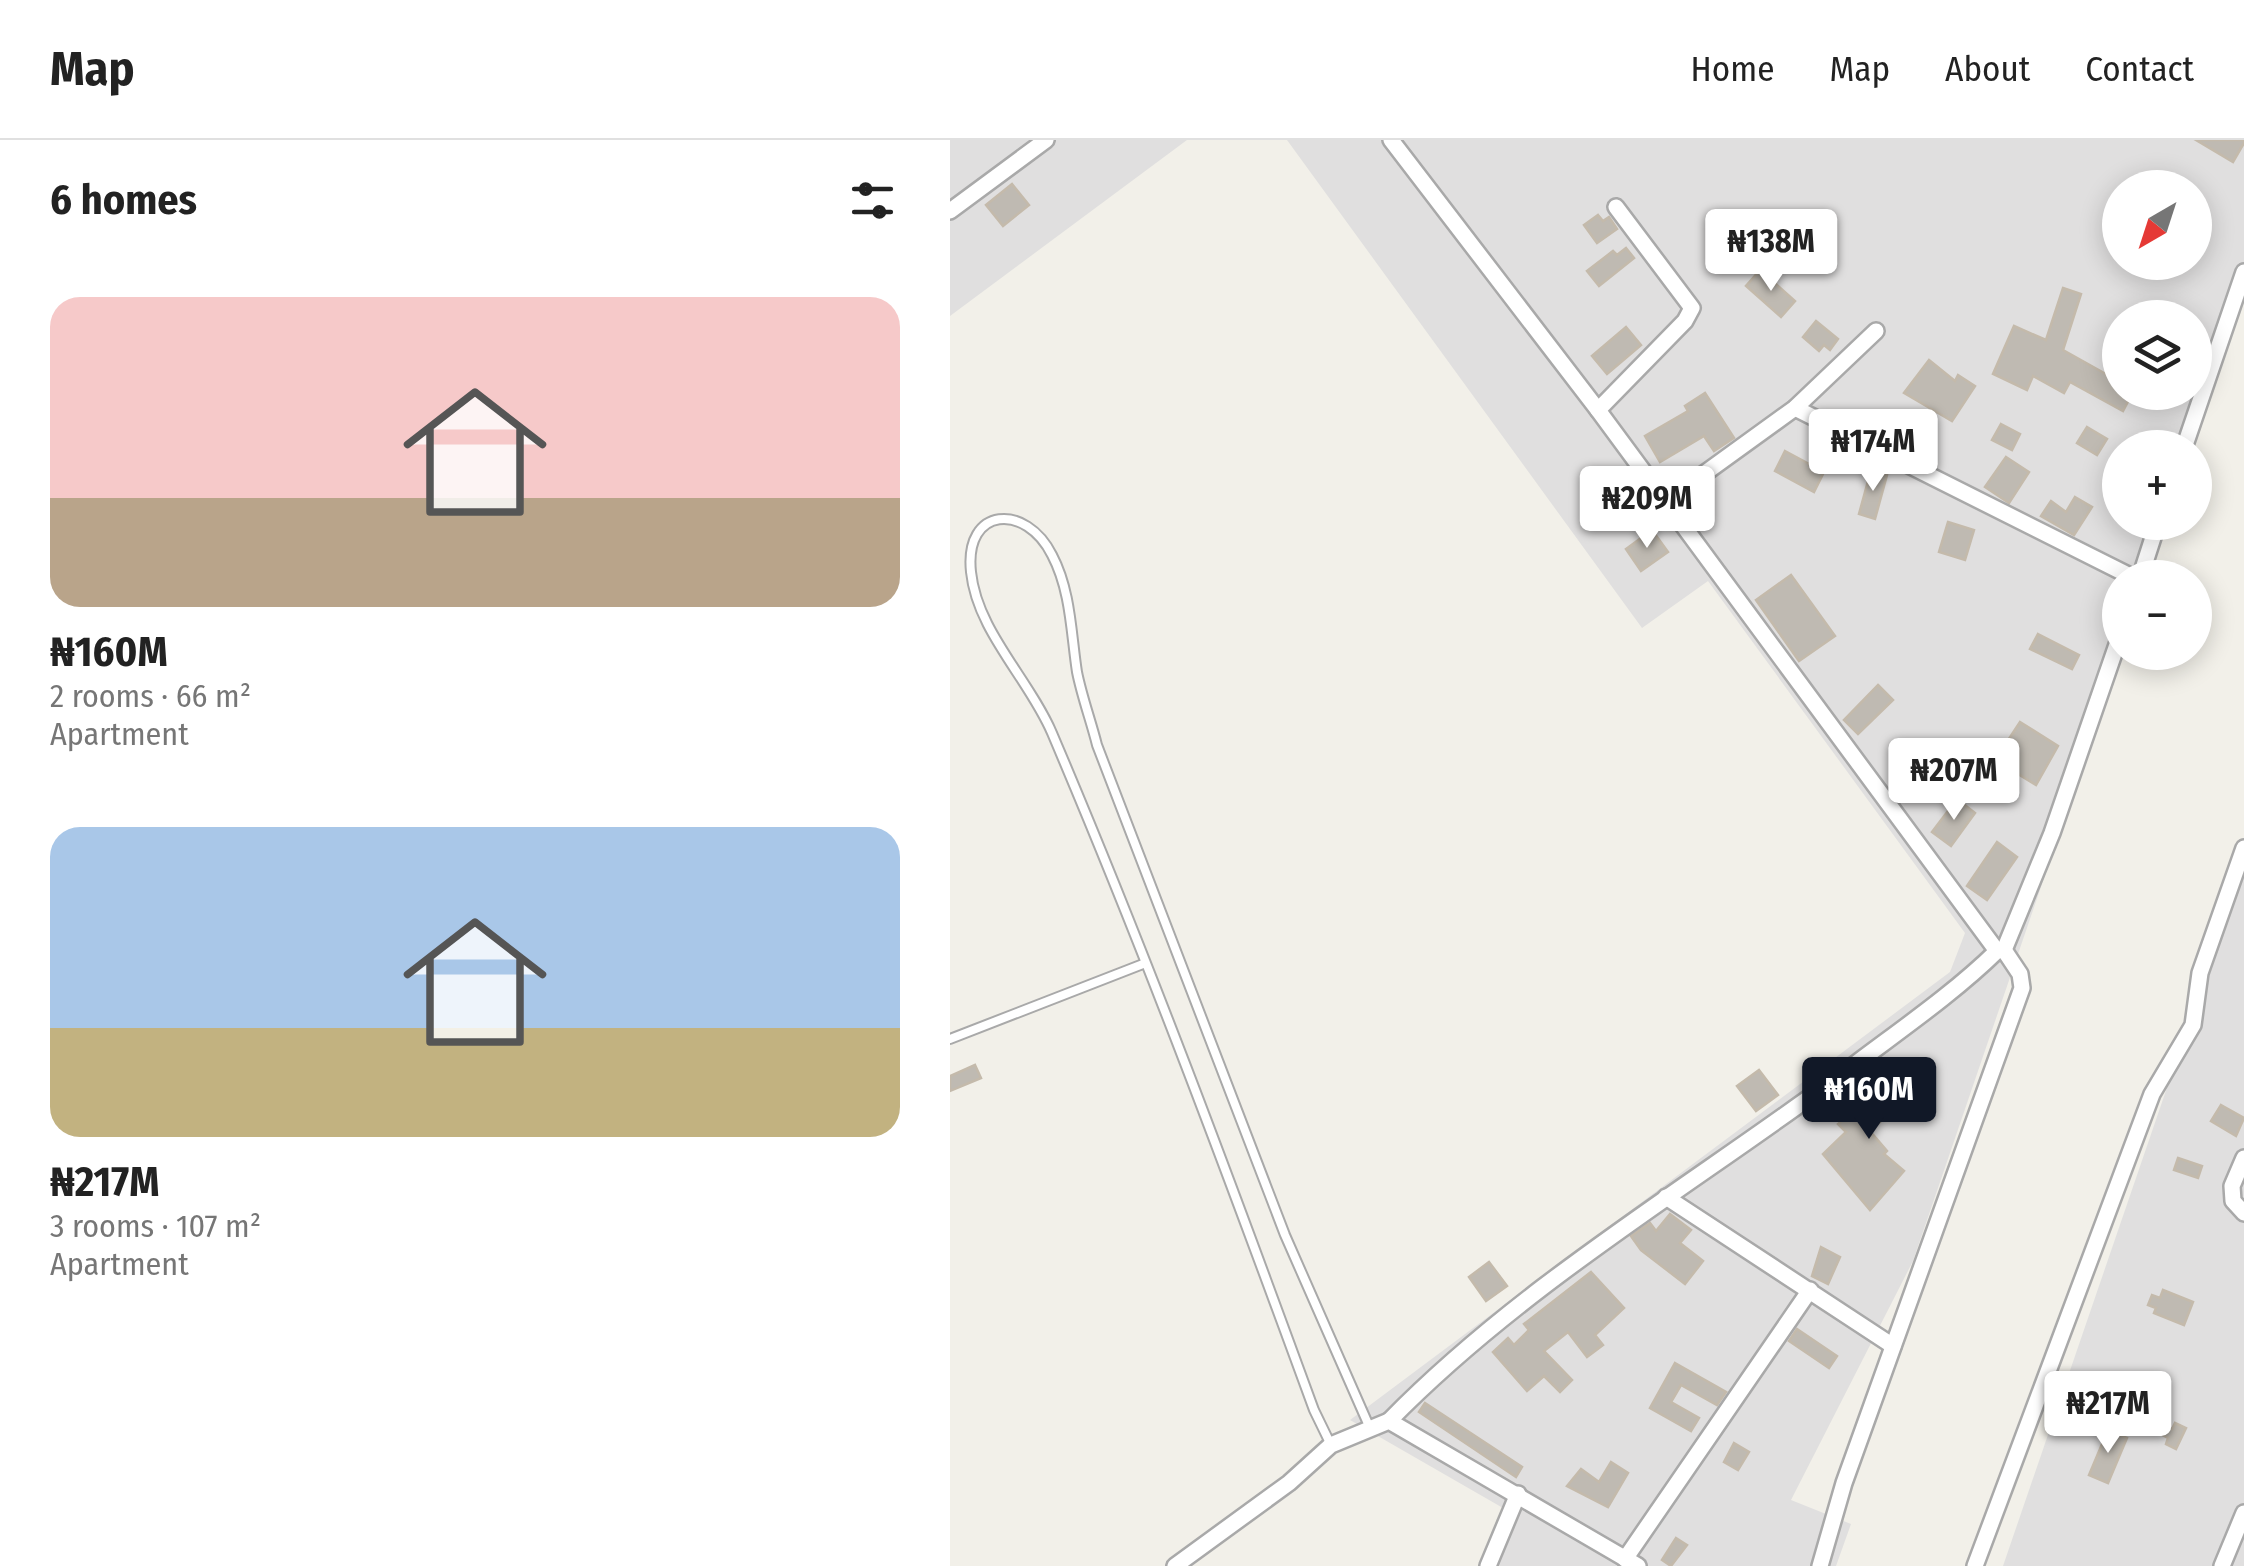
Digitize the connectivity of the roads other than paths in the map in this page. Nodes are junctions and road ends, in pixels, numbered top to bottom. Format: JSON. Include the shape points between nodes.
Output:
{"nodes":[{"id":1,"x":1046,"y":140,"type":"edge"},
{"id":2,"x":1391,"y":140,"type":"edge"},
{"id":3,"x":1616,"y":207,"type":"dead end"},
{"id":4,"x":950,"y":211,"type":"edge"},
{"id":5,"x":2244,"y":272,"type":"edge"},
{"id":6,"x":1876,"y":331,"type":"dead end"},
{"id":7,"x":1795,"y":408,"type":"junction"},
{"id":8,"x":1598,"y":410,"type":"junction"},
{"id":9,"x":2190,"y":430,"type":"edge"},
{"id":10,"x":1665,"y":502,"type":"junction"},
{"id":11,"x":2102,"y":561,"type":"edge"},
{"id":12,"x":2108,"y":670,"type":"edge"},
{"id":13,"x":2244,"y":848,"type":"edge"},
{"id":14,"x":2000,"y":951,"type":"junction"},
{"id":15,"x":1142,"y":964,"type":"junction"},
{"id":16,"x":950,"y":1039,"type":"edge"},
{"id":17,"x":2244,"y":1158,"type":"edge"},
{"id":18,"x":1666,"y":1197,"type":"junction"},
{"id":19,"x":2244,"y":1213,"type":"edge"},
{"id":20,"x":1810,"y":1290,"type":"junction"},
{"id":21,"x":1893,"y":1346,"type":"junction"},
{"id":22,"x":1389,"y":1421,"type":"junction"},
{"id":23,"x":1369,"y":1426,"type":"junction"},
{"id":24,"x":1331,"y":1445,"type":"junction"},
{"id":25,"x":1518,"y":1494,"type":"junction"},
{"id":26,"x":2244,"y":1513,"type":"edge"},
{"id":27,"x":1632,"y":1564,"type":"edge"},
{"id":28,"x":1175,"y":1566,"type":"edge"},
{"id":29,"x":1488,"y":1566,"type":"edge"},
{"id":30,"x":1820,"y":1566,"type":"edge"},
{"id":31,"x":1975,"y":1566,"type":"edge"},
{"id":32,"x":2222,"y":1566,"type":"edge"}],
"edges":[{"from":1,"to":4,"type":"street"},
{"from":2,"to":8,"type":"street"},
{"from":3,"to":8,"type":"street","via":[[1692,308]]},
{"from":5,"to":9,"type":"street"},
{"from":6,"to":7,"type":"street"},
{"from":7,"to":10,"type":"street"},
{"from":7,"to":11,"type":"street"},
{"from":8,"to":10,"type":"street"},
{"from":10,"to":14,"type":"street"},
{"from":12,"to":14,"type":"street","via":[[2052,833]]},
{"from":13,"to":31,"type":"street","via":[[2200,973],[2193,1024],[2152,1094]]},
{"from":14,"to":18,"type":"street"},
{"from":14,"to":21,"type":"street","via":[[2020,974],[2022,988]]},
{"from":15,"to":16,"type":"lane"},
{"from":15,"to":23,"type":"lane","via":[[1050,728],[976,599],[970,560],[982,526],[992,519],[1027,526],[1053,556],[1098,745],[1285,1235]]},
{"from":15,"to":24,"type":"lane","via":[[1215,1135]]},
{"from":17,"to":19,"type":"street","via":[[2232,1186],[2232,1201]]},
{"from":18,"to":20,"type":"street"},
{"from":18,"to":22,"type":"street","via":[[1438,1371]]},
{"from":20,"to":21,"type":"street"},
{"from":20,"to":27,"type":"street"},
{"from":21,"to":30,"type":"street"},
{"from":22,"to":23,"type":"street"},
{"from":22,"to":25,"type":"street"},
{"from":23,"to":24,"type":"street"},
{"from":24,"to":28,"type":"street"},
{"from":25,"to":27,"type":"street"},
{"from":25,"to":29,"type":"street"},
{"from":26,"to":32,"type":"street"}]}
